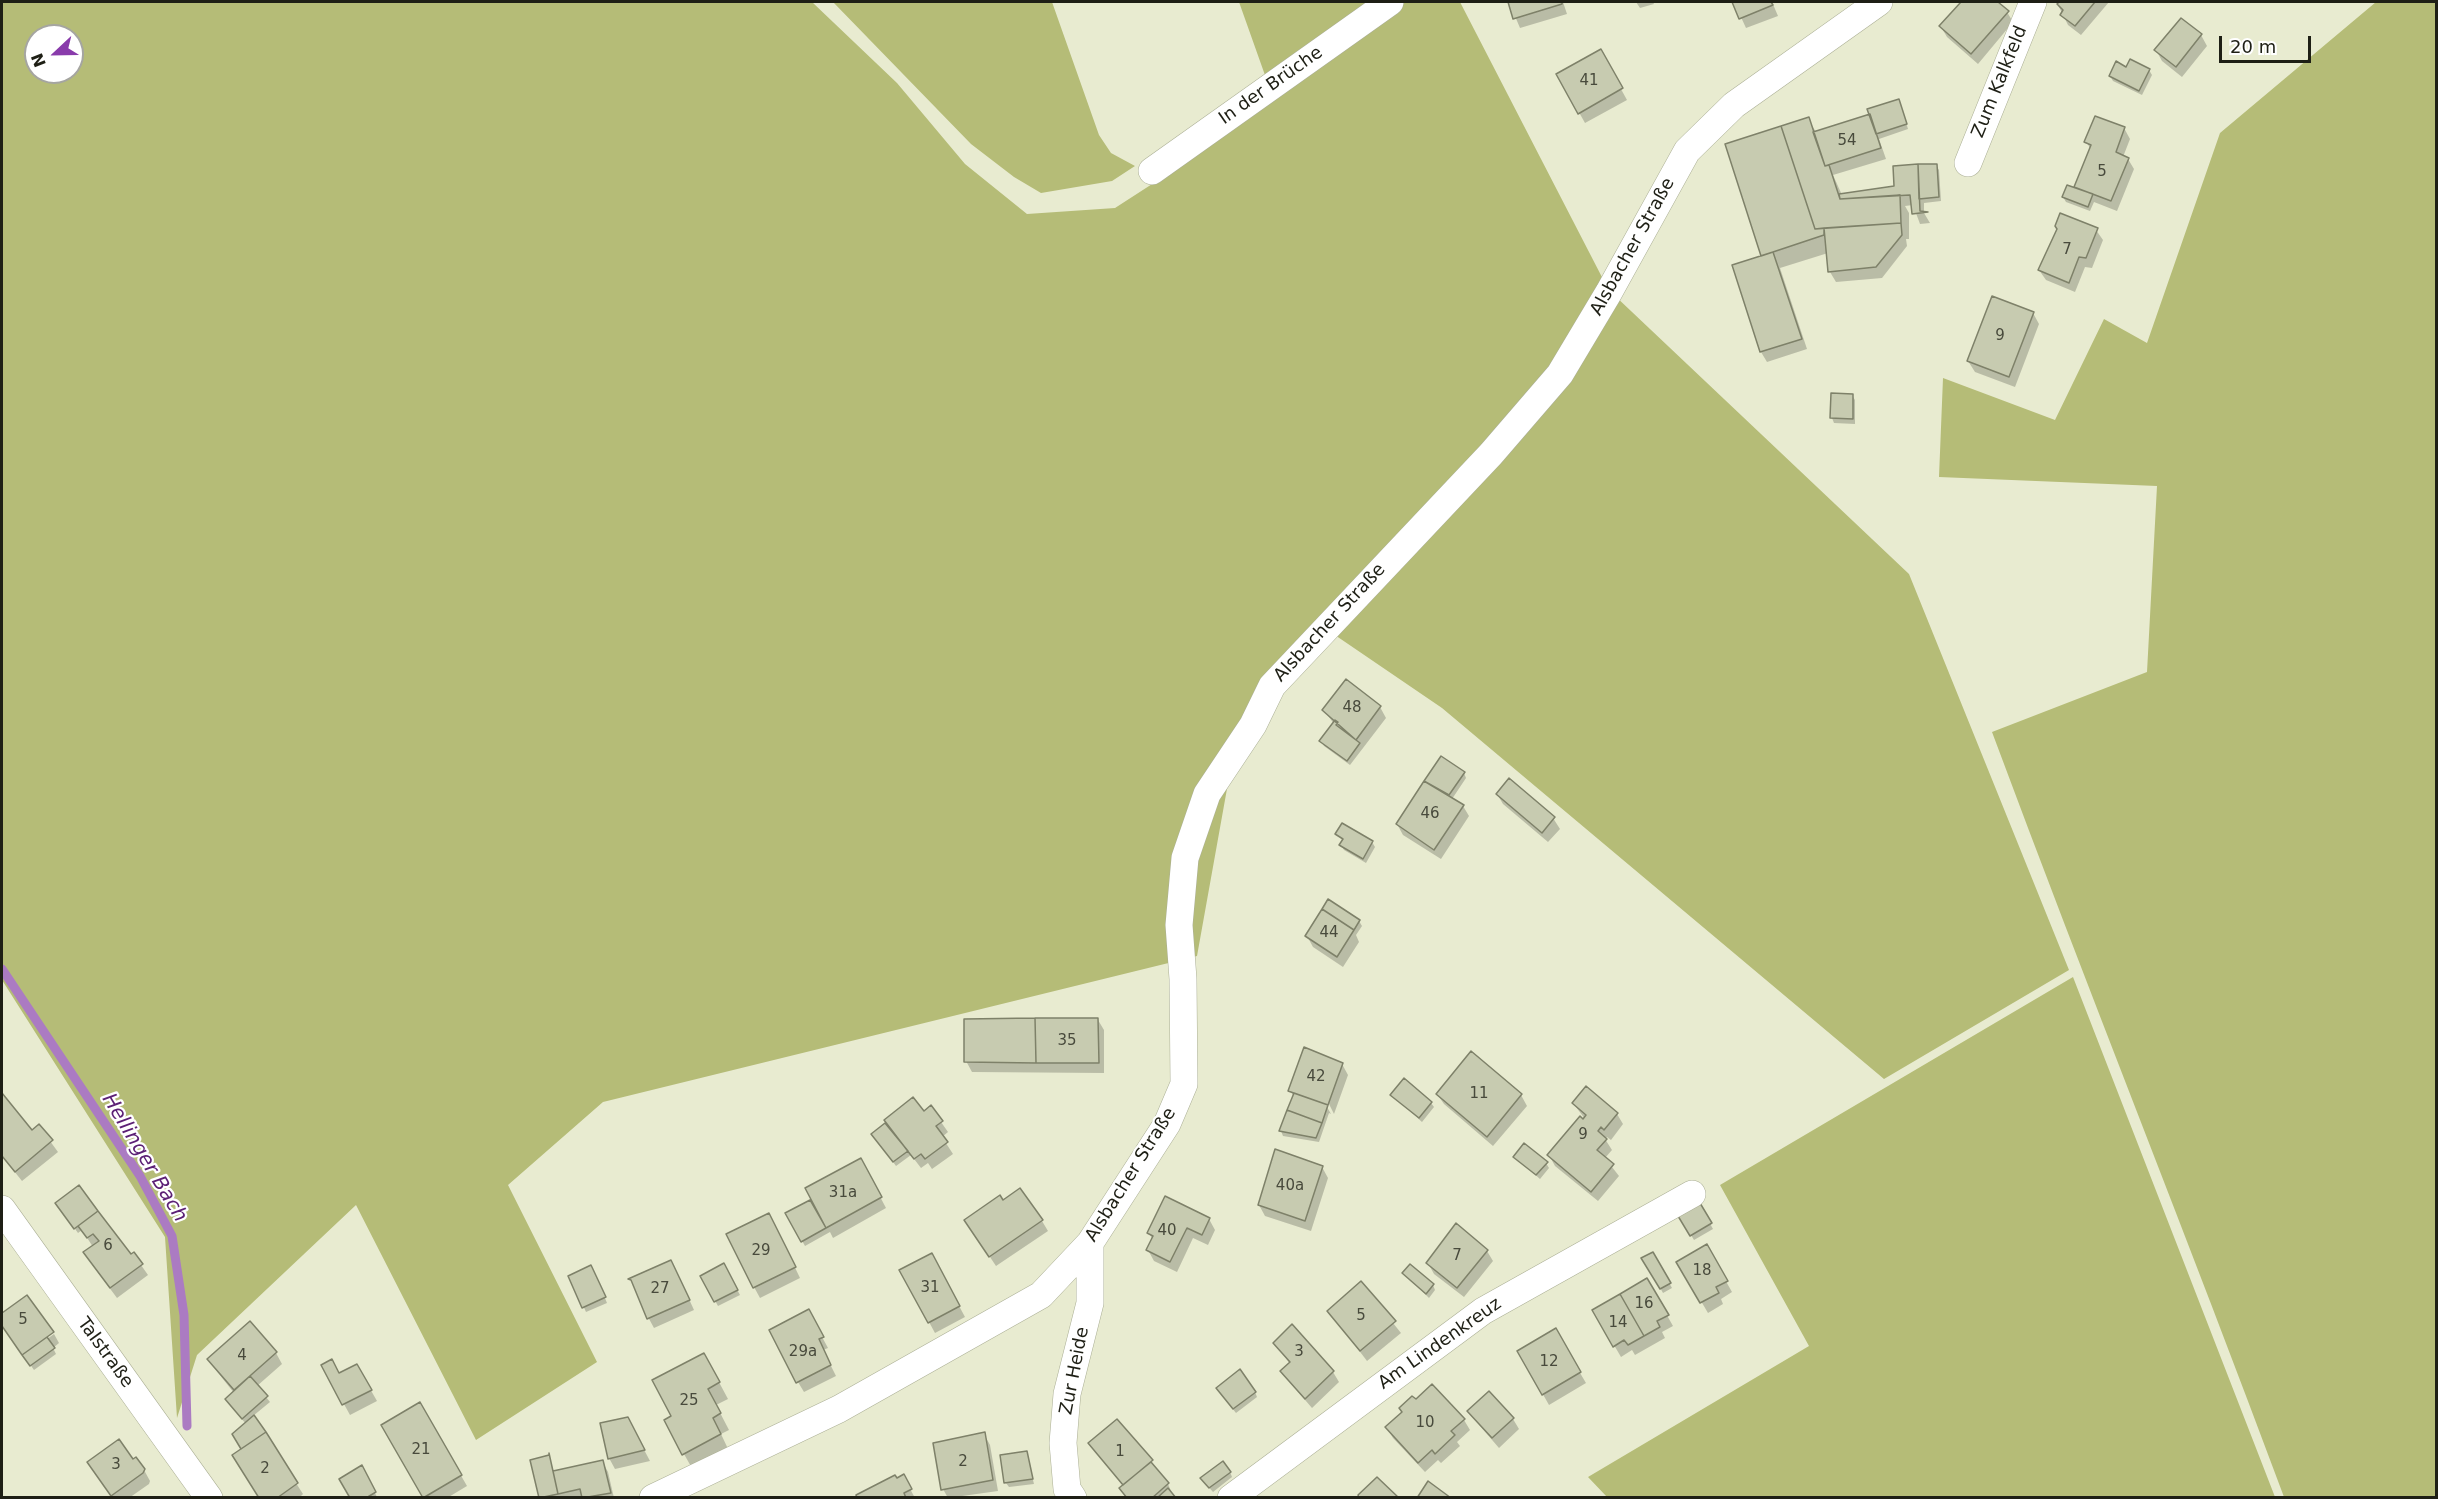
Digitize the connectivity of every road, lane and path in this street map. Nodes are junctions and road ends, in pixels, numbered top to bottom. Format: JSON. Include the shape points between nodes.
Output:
{"nodes":[{"id":1,"x":1390,"y":2,"type":"edge"},
{"id":2,"x":1879,"y":2,"type":"edge"},
{"id":3,"x":2033,"y":2,"type":"edge"},
{"id":4,"x":1968,"y":164,"type":"dead end"},
{"id":5,"x":1152,"y":171,"type":"dead end"},
{"id":6,"x":1692,"y":1194,"type":"dead end"},
{"id":7,"x":2,"y":1209,"type":"edge"},
{"id":8,"x":1090,"y":1243,"type":"junction"},
{"id":9,"x":209,"y":1497,"type":"edge"},
{"id":10,"x":653,"y":1497,"type":"edge"},
{"id":11,"x":1073,"y":1497,"type":"edge"},
{"id":12,"x":1231,"y":1497,"type":"edge"}],
"edges":[{"from":1,"to":5,"type":"street","name":"In der Brüche"},
{"from":2,"to":8,"type":"street","name":"Alsbacher Straße","via":[[1734,105],[1687,151],[1560,374],[1491,454],[1272,686],[1207,794],[1185,858],[1179,925],[1184,1084],[1167,1124]]},
{"from":3,"to":4,"type":"street","name":"Zum Kalkfeld"},
{"from":6,"to":12,"type":"street","name":"Am Lindenkreuz","via":[[1483,1311]]},
{"from":7,"to":9,"type":"street","name":"Talstraße"},
{"from":8,"to":10,"type":"street","name":"Alsbacher Straße","via":[[1041,1295],[839,1409]]},
{"from":8,"to":11,"type":"street","name":"Zur Heide","via":[[1090,1303],[1067,1394],[1063,1443],[1067,1489]]}]}
